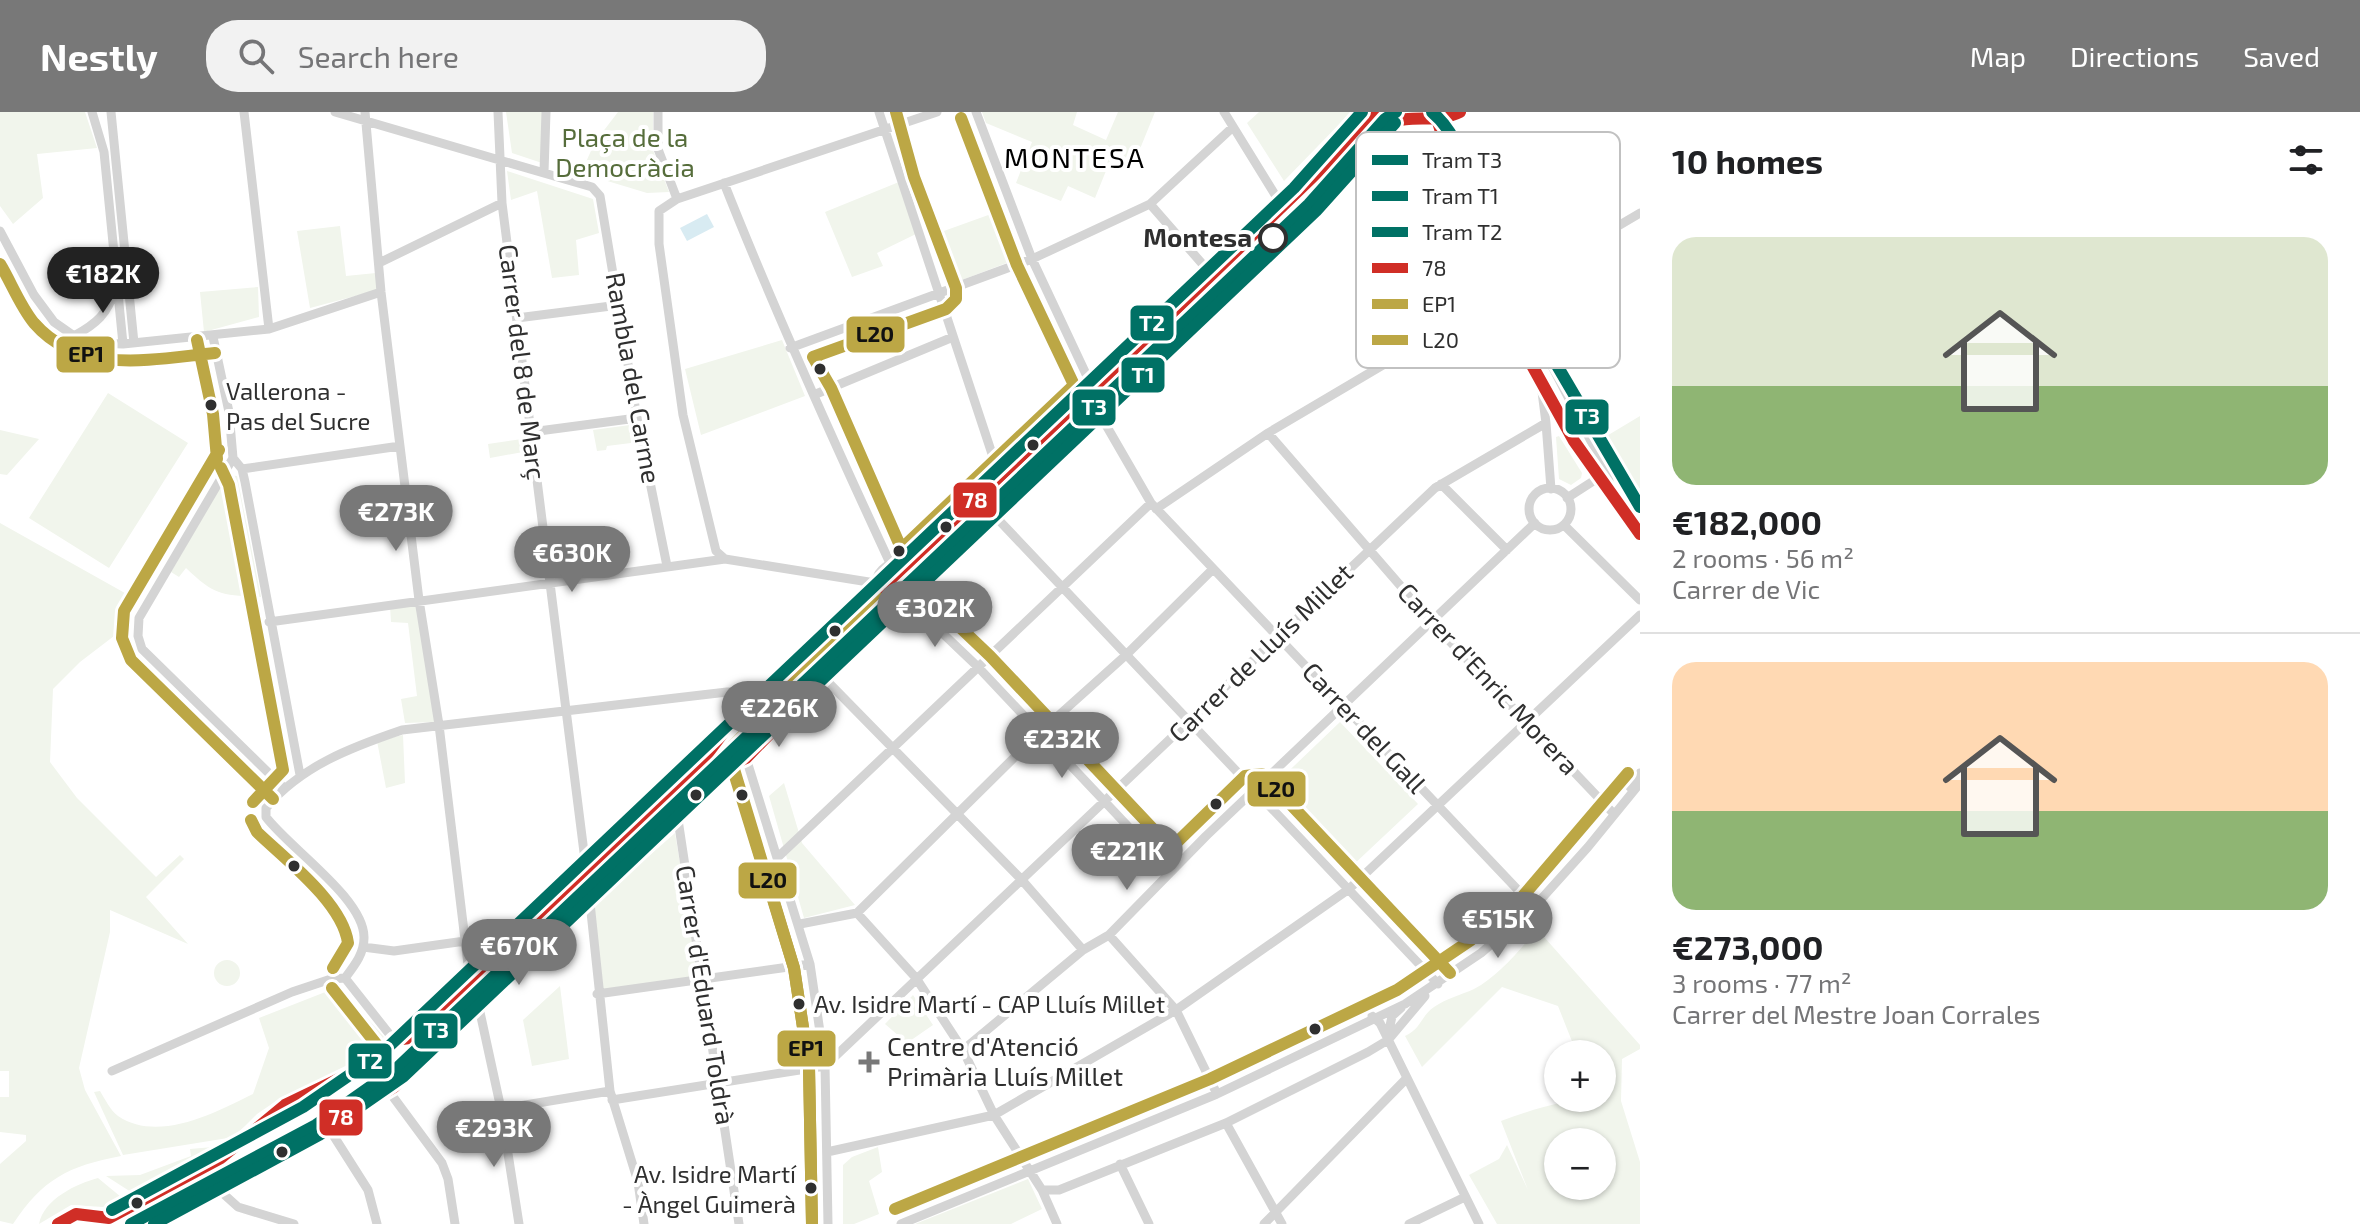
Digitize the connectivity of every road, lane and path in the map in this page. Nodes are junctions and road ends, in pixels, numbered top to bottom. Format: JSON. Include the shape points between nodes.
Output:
{"nodes":[{"id":1,"x":92,"y":112,"type":"edge"},
{"id":2,"x":111,"y":112,"type":"edge"},
{"id":3,"x":244,"y":112,"type":"edge"},
{"id":4,"x":335,"y":112,"type":"edge"},
{"id":5,"x":498,"y":112,"type":"edge"},
{"id":6,"x":546,"y":112,"type":"edge"},
{"id":7,"x":658,"y":112,"type":"edge"},
{"id":8,"x":879,"y":112,"type":"edge"},
{"id":9,"x":937,"y":112,"type":"edge"},
{"id":10,"x":976,"y":112,"type":"edge"},
{"id":11,"x":1224,"y":112,"type":"edge"},
{"id":12,"x":1374,"y":112,"type":"edge"},
{"id":13,"x":1407,"y":112,"type":"edge"},
{"id":14,"x":1460,"y":112,"type":"edge"},
{"id":15,"x":366,"y":116,"type":"edge"},
{"id":16,"x":1421,"y":120,"type":"junction"},
{"id":17,"x":1438,"y":122,"type":"junction"},
{"id":18,"x":1233,"y":127,"type":"junction"},
{"id":19,"x":884,"y":129,"type":"junction"},
{"id":20,"x":1356,"y":132,"type":"edge"},
{"id":21,"x":1385,"y":132,"type":"edge"},
{"id":22,"x":1441,"y":132,"type":"edge"},
{"id":23,"x":1356,"y":133,"type":"edge"},
{"id":24,"x":500,"y":158,"type":"junction"},
{"id":25,"x":1356,"y":167,"type":"edge"},
{"id":26,"x":544,"y":172,"type":"junction"},
{"id":27,"x":724,"y":183,"type":"junction"},
{"id":28,"x":677,"y":199,"type":"junction"},
{"id":29,"x":502,"y":203,"type":"junction"},
{"id":30,"x":1150,"y":204,"type":"junction"},
{"id":31,"x":1282,"y":206,"type":"junction"},
{"id":32,"x":1640,"y":213,"type":"edge"},
{"id":33,"x":1620,"y":225,"type":"edge"},
{"id":34,"x":0,"y":232,"type":"edge"},
{"id":35,"x":1032,"y":259,"type":"junction"},
{"id":36,"x":379,"y":263,"type":"junction"},
{"id":37,"x":1210,"y":272,"type":"junction"},
{"id":38,"x":116,"y":281,"type":"junction"},
{"id":39,"x":381,"y":292,"type":"junction"},
{"id":40,"x":941,"y":294,"type":"junction"},
{"id":41,"x":619,"y":305,"type":"junction"},
{"id":42,"x":517,"y":318,"type":"junction"},
{"id":43,"x":269,"y":329,"type":"junction"},
{"id":44,"x":74,"y":336,"type":"junction"},
{"id":45,"x":213,"y":337,"type":"junction"},
{"id":46,"x":953,"y":337,"type":"junction"},
{"id":47,"x":134,"y":343,"type":"junction"},
{"id":48,"x":123,"y":344,"type":"junction"},
{"id":49,"x":790,"y":348,"type":"junction"},
{"id":50,"x":1379,"y":368,"type":"edge"},
{"id":51,"x":1533,"y":368,"type":"edge"},
{"id":52,"x":1552,"y":368,"type":"edge"},
{"id":53,"x":1541,"y":384,"type":"junction"},
{"id":54,"x":1093,"y":389,"type":"junction"},
{"id":55,"x":816,"y":394,"type":"junction"},
{"id":56,"x":1099,"y":413,"type":"junction"},
{"id":57,"x":637,"y":418,"type":"junction"},
{"id":58,"x":1546,"y":423,"type":"junction"},
{"id":59,"x":531,"y":432,"type":"junction"},
{"id":60,"x":1268,"y":433,"type":"junction"},
{"id":61,"x":400,"y":446,"type":"junction"},
{"id":62,"x":235,"y":464,"type":"junction"},
{"id":63,"x":1000,"y":478,"type":"junction"},
{"id":64,"x":1598,"y":478,"type":"junction"},
{"id":65,"x":1441,"y":484,"type":"junction"},
{"id":66,"x":1609,"y":485,"type":"junction"},
{"id":67,"x":1551,"y":489,"type":"junction"},
{"id":68,"x":1567,"y":498,"type":"junction"},
{"id":69,"x":1153,"y":506,"type":"junction"},
{"id":70,"x":993,"y":514,"type":"junction"},
{"id":71,"x":1535,"y":523,"type":"junction"},
{"id":72,"x":1564,"y":525,"type":"junction"},
{"id":73,"x":1640,"y":534,"type":"edge"},
{"id":74,"x":1370,"y":550,"type":"junction"},
{"id":75,"x":1507,"y":550,"type":"junction"},
{"id":76,"x":725,"y":559,"type":"junction"},
{"id":77,"x":890,"y":563,"type":"junction"},
{"id":78,"x":910,"y":563,"type":"junction"},
{"id":79,"x":667,"y":566,"type":"junction"},
{"id":80,"x":1213,"y":569,"type":"junction"},
{"id":81,"x":924,"y":579,"type":"junction"},
{"id":82,"x":550,"y":580,"type":"junction"},
{"id":83,"x":875,"y":583,"type":"junction"},
{"id":84,"x":1063,"y":588,"type":"junction"},
{"id":85,"x":876,"y":594,"type":"junction"},
{"id":86,"x":419,"y":600,"type":"junction"},
{"id":87,"x":1640,"y":600,"type":"edge"},
{"id":88,"x":915,"y":607,"type":"junction"},
{"id":89,"x":892,"y":611,"type":"junction"},
{"id":90,"x":1640,"y":615,"type":"edge"},
{"id":91,"x":1431,"y":621,"type":"junction"},
{"id":92,"x":269,"y":622,"type":"junction"},
{"id":93,"x":1278,"y":637,"type":"junction"},
{"id":94,"x":1126,"y":655,"type":"junction"},
{"id":95,"x":978,"y":667,"type":"junction"},
{"id":96,"x":824,"y":678,"type":"junction"},
{"id":97,"x":755,"y":703,"type":"junction"},
{"id":98,"x":1343,"y":705,"type":"junction"},
{"id":99,"x":566,"y":712,"type":"junction"},
{"id":100,"x":1190,"y":721,"type":"junction"},
{"id":101,"x":777,"y":722,"type":"junction"},
{"id":102,"x":1527,"y":722,"type":"junction"},
{"id":103,"x":439,"y":725,"type":"junction"},
{"id":104,"x":1039,"y":733,"type":"junction"},
{"id":105,"x":719,"y":739,"type":"junction"},
{"id":106,"x":893,"y":749,"type":"junction"},
{"id":107,"x":741,"y":760,"type":"junction"},
{"id":108,"x":1640,"y":773,"type":"edge"},
{"id":109,"x":300,"y":775,"type":"junction"},
{"id":110,"x":1640,"y":783,"type":"edge"},
{"id":111,"x":284,"y":788,"type":"junction"},
{"id":112,"x":1255,"y":789,"type":"junction"},
{"id":113,"x":1106,"y":802,"type":"junction"},
{"id":114,"x":1439,"y":806,"type":"junction"},
{"id":115,"x":677,"y":813,"type":"junction"},
{"id":116,"x":956,"y":814,"type":"junction"},
{"id":117,"x":1614,"y":814,"type":"junction"},
{"id":118,"x":778,"y":857,"type":"junction"},
{"id":119,"x":585,"y":871,"type":"junction"},
{"id":120,"x":1170,"y":871,"type":"junction"},
{"id":121,"x":1021,"y":879,"type":"junction"},
{"id":122,"x":1349,"y":889,"type":"junction"},
{"id":123,"x":589,"y":897,"type":"junction"},
{"id":124,"x":1534,"y":907,"type":"junction"},
{"id":125,"x":857,"y":913,"type":"junction"},
{"id":126,"x":800,"y":924,"type":"junction"},
{"id":127,"x":1109,"y":935,"type":"junction"},
{"id":128,"x":465,"y":941,"type":"junction"},
{"id":129,"x":363,"y":947,"type":"junction"},
{"id":130,"x":1083,"y":950,"type":"junction"},
{"id":131,"x":810,"y":964,"type":"junction"},
{"id":132,"x":345,"y":978,"type":"junction"},
{"id":133,"x":916,"y":978,"type":"junction"},
{"id":134,"x":703,"y":980,"type":"junction"},
{"id":135,"x":470,"y":981,"type":"junction"},
{"id":136,"x":1438,"y":984,"type":"junction"},
{"id":137,"x":597,"y":994,"type":"junction"},
{"id":138,"x":478,"y":1003,"type":"junction"},
{"id":139,"x":1405,"y":1004,"type":"junction"},
{"id":140,"x":1176,"y":1010,"type":"junction"},
{"id":141,"x":1372,"y":1016,"type":"junction"},
{"id":142,"x":410,"y":1038,"type":"junction"},
{"id":143,"x":394,"y":1040,"type":"junction"},
{"id":144,"x":1388,"y":1040,"type":"junction"},
{"id":145,"x":963,"y":1050,"type":"junction"},
{"id":146,"x":423,"y":1059,"type":"junction"},
{"id":147,"x":368,"y":1065,"type":"junction"},
{"id":148,"x":825,"y":1066,"type":"junction"},
{"id":149,"x":112,"y":1071,"type":"dead end"},
{"id":150,"x":1406,"y":1079,"type":"junction"},
{"id":151,"x":719,"y":1083,"type":"junction"},
{"id":152,"x":386,"y":1090,"type":"junction"},
{"id":153,"x":1217,"y":1094,"type":"junction"},
{"id":154,"x":611,"y":1095,"type":"junction"},
{"id":155,"x":501,"y":1109,"type":"junction"},
{"id":156,"x":994,"y":1115,"type":"junction"},
{"id":157,"x":1226,"y":1123,"type":"junction"},
{"id":158,"x":328,"y":1127,"type":"junction"},
{"id":159,"x":827,"y":1152,"type":"junction"},
{"id":160,"x":1120,"y":1164,"type":"junction"},
{"id":161,"x":1031,"y":1171,"type":"junction"},
{"id":162,"x":218,"y":1189,"type":"junction"},
{"id":163,"x":1042,"y":1190,"type":"junction"},
{"id":164,"x":1465,"y":1197,"type":"junction"},
{"id":165,"x":1276,"y":1212,"type":"junction"},
{"id":166,"x":101,"y":1220,"type":"edge"},
{"id":167,"x":58,"y":1224,"type":"edge"},
{"id":168,"x":153,"y":1224,"type":"edge"},
{"id":169,"x":294,"y":1224,"type":"edge"},
{"id":170,"x":377,"y":1224,"type":"edge"},
{"id":171,"x":455,"y":1224,"type":"edge"},
{"id":172,"x":519,"y":1224,"type":"edge"},
{"id":173,"x":644,"y":1224,"type":"edge"},
{"id":174,"x":739,"y":1224,"type":"edge"},
{"id":175,"x":828,"y":1224,"type":"edge"},
{"id":176,"x":901,"y":1224,"type":"edge"},
{"id":177,"x":1057,"y":1224,"type":"edge"},
{"id":178,"x":1149,"y":1224,"type":"edge"},
{"id":179,"x":1264,"y":1224,"type":"edge"},
{"id":180,"x":1282,"y":1224,"type":"edge"},
{"id":181,"x":1409,"y":1224,"type":"edge"},
{"id":182,"x":1479,"y":1224,"type":"edge"}],
"edges":[{"from":1,"to":38,"type":"street","via":[[104,152]]},
{"from":2,"to":47,"type":"street"},
{"from":3,"to":43,"type":"street"},
{"from":4,"to":15,"type":"street"},
{"from":5,"to":24,"type":"street","name":"Carrer del 8 de Març"},
{"from":6,"to":26,"type":"street"},
{"from":7,"to":28,"type":"street","via":[[658,149]]},
{"from":8,"to":19,"type":"street"},
{"from":9,"to":19,"type":"street"},
{"from":10,"to":35,"type":"street","name":"Carrer del Gall"},
{"from":11,"to":18,"type":"street"},
{"from":12,"to":20,"type":"street"},
{"from":13,"to":16,"type":"street"},
{"from":14,"to":17,"type":"street"},
{"from":15,"to":24,"type":"street"},
{"from":15,"to":36,"type":"street"},
{"from":16,"to":17,"type":"street"},
{"from":16,"to":21,"type":"street","via":[[1407,119]]},
{"from":17,"to":22,"type":"street"},
{"from":18,"to":30,"type":"street"},
{"from":18,"to":31,"type":"street"},
{"from":19,"to":27,"type":"street"},
{"from":19,"to":40,"type":"street"},
{"from":23,"to":31,"type":"street"},
{"from":24,"to":26,"type":"street"},
{"from":24,"to":29,"type":"street","name":"Carrer del 8 de Març"},
{"from":25,"to":56,"type":"street","via":[[1328,201]]},
{"from":26,"to":41,"type":"street","name":"Rambla del Carme","via":[[596,191],[603,201]]},
{"from":27,"to":28,"type":"street"},
{"from":27,"to":49,"type":"street"},
{"from":28,"to":76,"type":"street","name":"Rambla del Carme","via":[[659,211],[659,244],[689,447],[716,551]]},
{"from":29,"to":36,"type":"street"},
{"from":29,"to":42,"type":"street","name":"Carrer del 8 de Març"},
{"from":30,"to":35,"type":"street"},
{"from":30,"to":37,"type":"street"},
{"from":31,"to":37,"type":"street"},
{"from":32,"to":33,"type":"street"},
{"from":34,"to":44,"type":"street","via":[[45,311]]},
{"from":35,"to":40,"type":"street"},
{"from":35,"to":54,"type":"street","name":"Carrer del Gall"},
{"from":36,"to":39,"type":"street"},
{"from":37,"to":54,"type":"street"},
{"from":38,"to":44,"type":"street","via":[[105,314]]},
{"from":38,"to":48,"type":"street"},
{"from":39,"to":43,"type":"street"},
{"from":39,"to":61,"type":"street"},
{"from":40,"to":46,"type":"street"},
{"from":40,"to":49,"type":"street"},
{"from":41,"to":42,"type":"street"},
{"from":41,"to":57,"type":"street","name":"Rambla del Carme"},
{"from":42,"to":59,"type":"street","name":"Carrer del 8 de Març"},
{"from":43,"to":45,"type":"street"},
{"from":44,"to":48,"type":"street"},
{"from":45,"to":47,"type":"street"},
{"from":45,"to":62,"type":"street"},
{"from":46,"to":55,"type":"street"},
{"from":46,"to":63,"type":"street"},
{"from":47,"to":48,"type":"street"},
{"from":49,"to":55,"type":"street"},
{"from":50,"to":60,"type":"street"},
{"from":51,"to":53,"type":"street"},
{"from":52,"to":66,"type":"street"},
{"from":53,"to":58,"type":"street"},
{"from":53,"to":64,"type":"street"},
{"from":54,"to":56,"type":"street","name":"Carrer del Gall"},
{"from":54,"to":63,"type":"street"},
{"from":55,"to":77,"type":"street"},
{"from":56,"to":69,"type":"street","name":"Carrer del Gall"},
{"from":56,"to":70,"type":"street"},
{"from":57,"to":59,"type":"street"},
{"from":57,"to":79,"type":"street","name":"Rambla del Carme"},
{"from":58,"to":65,"type":"street","name":"Carrer de Lluís Millet"},
{"from":58,"to":67,"type":"street"},
{"from":59,"to":82,"type":"street","name":"Carrer del 8 de Març"},
{"from":60,"to":69,"type":"street"},
{"from":60,"to":74,"type":"street","name":"Carrer d'Enric Morera"},
{"from":61,"to":62,"type":"street"},
{"from":61,"to":86,"type":"street"},
{"from":62,"to":92,"type":"street"},
{"from":62,"to":111,"type":"street","via":[[139,618],[138,636],[142,649]]},
{"from":63,"to":78,"type":"street"},
{"from":64,"to":66,"type":"street"},
{"from":64,"to":68,"type":"street"},
{"from":65,"to":74,"type":"street","name":"Carrer de Lluís Millet"},
{"from":65,"to":75,"type":"street"},
{"from":66,"to":73,"type":"street"},
{"from":67,"to":68,"type":"street"},
{"from":67,"to":71,"type":"street","via":[[1532,499],[1529,510]]},
{"from":68,"to":72,"type":"street","via":[[1570,516]]},
{"from":69,"to":80,"type":"street","name":"Carrer del Gall"},
{"from":69,"to":84,"type":"street"},
{"from":70,"to":81,"type":"street"},
{"from":70,"to":84,"type":"street"},
{"from":71,"to":72,"type":"street","via":[[1549,530]]},
{"from":71,"to":75,"type":"street"},
{"from":72,"to":87,"type":"street"},
{"from":74,"to":91,"type":"street","name":"Carrer d'Enric Morera"},
{"from":74,"to":93,"type":"street","name":"Carrer de Lluís Millet"},
{"from":75,"to":91,"type":"street"},
{"from":76,"to":79,"type":"street"},
{"from":76,"to":83,"type":"street"},
{"from":77,"to":78,"type":"street"},
{"from":77,"to":83,"type":"street"},
{"from":78,"to":81,"type":"street"},
{"from":78,"to":85,"type":"street"},
{"from":79,"to":82,"type":"street"},
{"from":80,"to":93,"type":"street","name":"Carrer del Gall"},
{"from":80,"to":94,"type":"street"},
{"from":81,"to":88,"type":"street","via":[[924,594]]},
{"from":81,"to":89,"type":"street"},
{"from":82,"to":86,"type":"street"},
{"from":82,"to":99,"type":"street","name":"Carrer del 8 de Març"},
{"from":83,"to":85,"type":"street"},
{"from":84,"to":94,"type":"street"},
{"from":84,"to":95,"type":"street"},
{"from":85,"to":89,"type":"street"},
{"from":85,"to":97,"type":"street"},
{"from":86,"to":92,"type":"street"},
{"from":86,"to":103,"type":"street"},
{"from":88,"to":89,"type":"street"},
{"from":88,"to":95,"type":"street"},
{"from":89,"to":96,"type":"street"},
{"from":90,"to":102,"type":"street"},
{"from":91,"to":98,"type":"street"},
{"from":91,"to":102,"type":"street","name":"Carrer d'Enric Morera"},
{"from":92,"to":109,"type":"street"},
{"from":93,"to":98,"type":"street","name":"Carrer del Gall"},
{"from":93,"to":100,"type":"street","name":"Carrer de Lluís Millet"},
{"from":94,"to":100,"type":"street"},
{"from":94,"to":104,"type":"street"},
{"from":95,"to":104,"type":"street"},
{"from":95,"to":106,"type":"street"},
{"from":96,"to":101,"type":"street"},
{"from":96,"to":106,"type":"street"},
{"from":97,"to":99,"type":"street","via":[[746,692]]},
{"from":97,"to":101,"type":"street","via":[[775,713]]},
{"from":97,"to":105,"type":"street"},
{"from":98,"to":112,"type":"street"},
{"from":98,"to":114,"type":"street","name":"Carrer del Gall"},
{"from":99,"to":103,"type":"street"},
{"from":99,"to":119,"type":"street","name":"Carrer del 8 de Març"},
{"from":100,"to":112,"type":"street"},
{"from":100,"to":113,"type":"street","name":"Carrer de Lluís Millet"},
{"from":101,"to":107,"type":"street"},
{"from":102,"to":114,"type":"street"},
{"from":102,"to":117,"type":"street","name":"Carrer d'Enric Morera"},
{"from":103,"to":109,"type":"street","via":[[366,742]]},
{"from":103,"to":128,"type":"street"},
{"from":104,"to":113,"type":"street"},
{"from":104,"to":116,"type":"street"},
{"from":105,"to":107,"type":"street","via":[[725,755]]},
{"from":105,"to":119,"type":"street"},
{"from":106,"to":116,"type":"street"},
{"from":106,"to":118,"type":"street"},
{"from":107,"to":115,"type":"street"},
{"from":107,"to":118,"type":"street"},
{"from":108,"to":117,"type":"street"},
{"from":109,"to":111,"type":"street"},
{"from":110,"to":117,"type":"street"},
{"from":111,"to":129,"type":"street","via":[[265,813],[357,915]]},
{"from":112,"to":120,"type":"street"},
{"from":112,"to":122,"type":"street"},
{"from":113,"to":120,"type":"street"},
{"from":113,"to":121,"type":"street","name":"Carrer de Lluís Millet"},
{"from":114,"to":122,"type":"street"},
{"from":114,"to":124,"type":"street","name":"Carrer del Gall"},
{"from":115,"to":123,"type":"street"},
{"from":115,"to":134,"type":"street","name":"Carrer d'Eduard Toldrà"},
{"from":116,"to":121,"type":"street"},
{"from":116,"to":125,"type":"street"},
{"from":117,"to":124,"type":"street"},
{"from":118,"to":126,"type":"street"},
{"from":119,"to":123,"type":"street","name":"Carrer del 8 de Març"},
{"from":119,"to":135,"type":"street"},
{"from":120,"to":127,"type":"street"},
{"from":121,"to":130,"type":"street"},
{"from":121,"to":133,"type":"street","name":"Carrer de Lluís Millet"},
{"from":122,"to":136,"type":"street"},
{"from":122,"to":140,"type":"street"},
{"from":123,"to":137,"type":"street","name":"Carrer del 8 de Març"},
{"from":123,"to":138,"type":"street"},
{"from":124,"to":136,"type":"street"},
{"from":125,"to":126,"type":"street"},
{"from":125,"to":133,"type":"street"},
{"from":126,"to":131,"type":"street"},
{"from":127,"to":130,"type":"street"},
{"from":127,"to":140,"type":"street"},
{"from":128,"to":129,"type":"street","via":[[394,951]]},
{"from":128,"to":135,"type":"street"},
{"from":129,"to":132,"type":"street"},
{"from":130,"to":145,"type":"street"},
{"from":131,"to":134,"type":"street"},
{"from":131,"to":148,"type":"street"},
{"from":132,"to":143,"type":"street"},
{"from":132,"to":149,"type":"street","via":[[292,992]]},
{"from":133,"to":145,"type":"street"},
{"from":133,"to":148,"type":"street","name":"Carrer de Lluís Millet"},
{"from":134,"to":137,"type":"street"},
{"from":134,"to":151,"type":"street","name":"Carrer d'Eduard Toldrà"},
{"from":135,"to":142,"type":"street"},
{"from":136,"to":139,"type":"street"},
{"from":136,"to":144,"type":"street"},
{"from":137,"to":154,"type":"street","name":"Carrer del 8 de Març"},
{"from":138,"to":146,"type":"street"},
{"from":138,"to":155,"type":"street"},
{"from":139,"to":141,"type":"street"},
{"from":139,"to":144,"type":"street","via":[[1392,1016]]},
{"from":140,"to":153,"type":"street"},
{"from":140,"to":156,"type":"street"},
{"from":141,"to":144,"type":"street"},
{"from":141,"to":153,"type":"street"},
{"from":142,"to":143,"type":"street"},
{"from":142,"to":146,"type":"street","via":[[423,1050]]},
{"from":143,"to":147,"type":"street"},
{"from":144,"to":150,"type":"street"},
{"from":144,"to":157,"type":"street"},
{"from":145,"to":156,"type":"street"},
{"from":146,"to":152,"type":"street"},
{"from":147,"to":152,"type":"street","via":[[371,1079]]},
{"from":147,"to":166,"type":"street","via":[[285,1105],[221,1158]]},
{"from":148,"to":151,"type":"street"},
{"from":148,"to":159,"type":"street"},
{"from":150,"to":164,"type":"street"},
{"from":150,"to":165,"type":"street"},
{"from":151,"to":154,"type":"street"},
{"from":151,"to":174,"type":"street","name":"Carrer d'Eduard Toldrà"},
{"from":152,"to":158,"type":"street"},
{"from":152,"to":171,"type":"street","via":[[442,1163]]},
{"from":153,"to":161,"type":"street"},
{"from":154,"to":155,"type":"street"},
{"from":154,"to":173,"type":"street","name":"Carrer del 8 de Març","via":[[638,1182]]},
{"from":155,"to":172,"type":"street"},
{"from":156,"to":159,"type":"street"},
{"from":156,"to":161,"type":"street"},
{"from":157,"to":160,"type":"street"},
{"from":157,"to":165,"type":"street"},
{"from":158,"to":162,"type":"street"},
{"from":158,"to":170,"type":"street","via":[[368,1190]]},
{"from":159,"to":175,"type":"street"},
{"from":160,"to":163,"type":"street","via":[[1059,1190]]},
{"from":160,"to":178,"type":"street"},
{"from":161,"to":163,"type":"street"},
{"from":161,"to":176,"type":"street"},
{"from":162,"to":168,"type":"street"},
{"from":162,"to":169,"type":"street","via":[[238,1207]]},
{"from":163,"to":177,"type":"street"},
{"from":164,"to":181,"type":"street"},
{"from":164,"to":182,"type":"street"},
{"from":165,"to":179,"type":"street"},
{"from":165,"to":180,"type":"street"},
{"from":166,"to":167,"type":"main road","via":[[76,1214]]}]}
